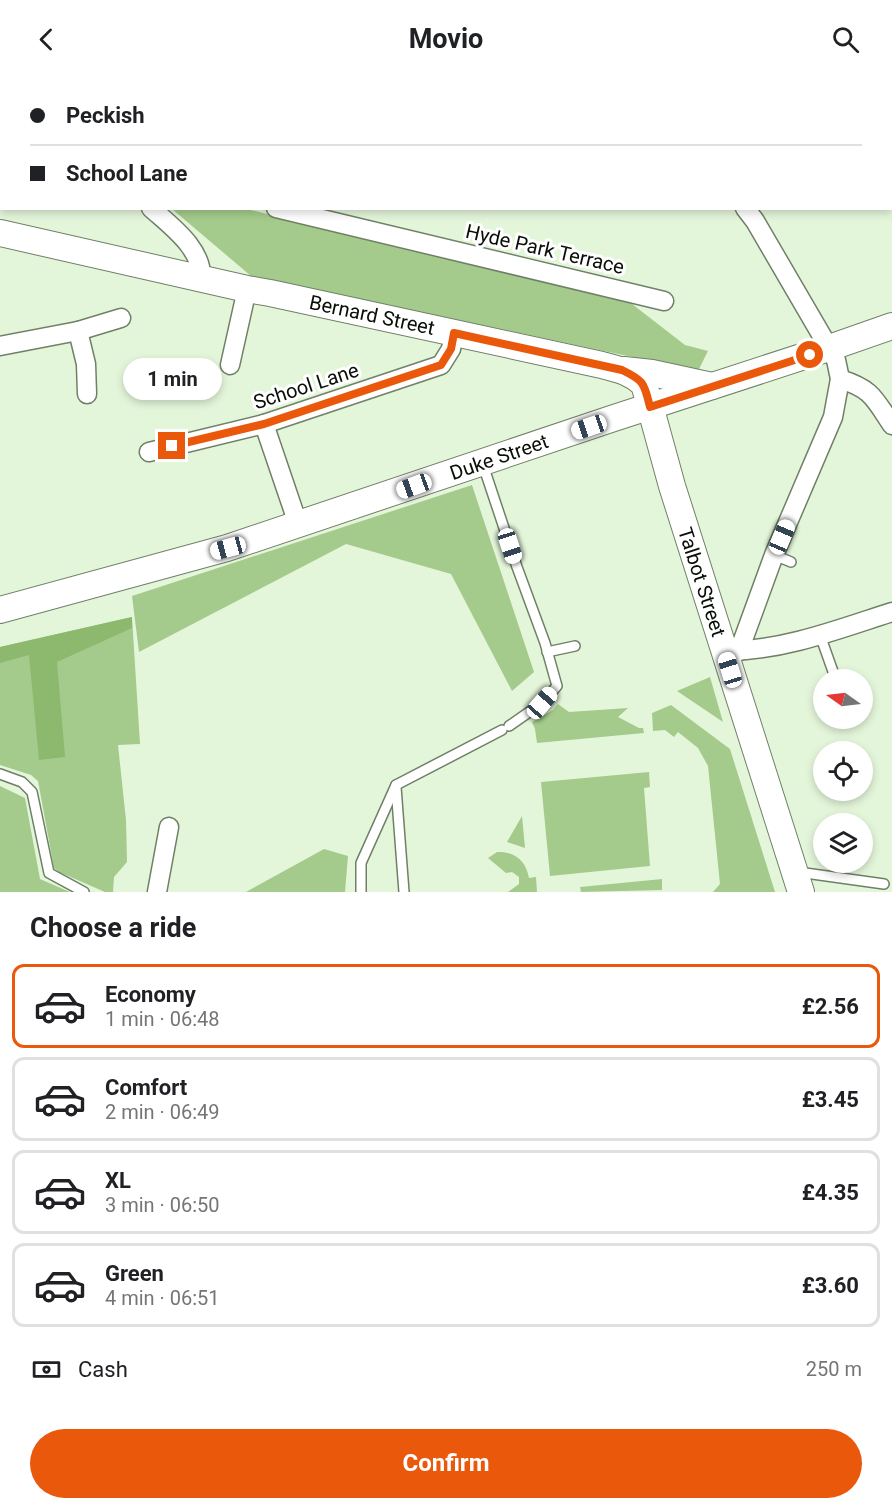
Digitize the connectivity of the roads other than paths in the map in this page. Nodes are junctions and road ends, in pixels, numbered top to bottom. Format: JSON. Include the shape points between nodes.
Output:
{"nodes":[{"id":1,"x":153,"y":210,"type":"edge"},
{"id":2,"x":284,"y":210,"type":"edge"},
{"id":3,"x":747,"y":210,"type":"edge"},
{"id":4,"x":0,"y":233,"type":"edge"},
{"id":5,"x":201,"y":279,"type":"junction"},
{"id":6,"x":247,"y":289,"type":"junction"},
{"id":7,"x":664,"y":301,"type":"dead end"},
{"id":8,"x":120,"y":318,"type":"dead end"},
{"id":9,"x":892,"y":326,"type":"edge"},
{"id":10,"x":78,"y":331,"type":"junction"},
{"id":11,"x":454,"y":333,"type":"junction"},
{"id":12,"x":0,"y":346,"type":"edge"},
{"id":13,"x":829,"y":348,"type":"junction"},
{"id":14,"x":230,"y":365,"type":"dead end"},
{"id":15,"x":612,"y":367,"type":"junction"},
{"id":16,"x":840,"y":379,"type":"junction"},
{"id":17,"x":712,"y":386,"type":"junction"},
{"id":18,"x":87,"y":394,"type":"dead end"},
{"id":19,"x":650,"y":407,"type":"junction"},
{"id":20,"x":264,"y":424,"type":"junction"},
{"id":21,"x":892,"y":425,"type":"edge"},
{"id":22,"x":149,"y":452,"type":"dead end"},
{"id":23,"x":482,"y":463,"type":"junction"},
{"id":24,"x":298,"y":524,"type":"junction"},
{"id":25,"x":0,"y":610,"type":"edge"},
{"id":26,"x":892,"y":612,"type":"edge"},
{"id":27,"x":820,"y":635,"type":"junction"},
{"id":28,"x":575,"y":646,"type":"dead end"},
{"id":29,"x":732,"y":651,"type":"junction"},
{"id":30,"x":547,"y":652,"type":"junction"},
{"id":31,"x":832,"y":669,"type":"edge"},
{"id":32,"x":0,"y":774,"type":"edge"},
{"id":33,"x":396,"y":785,"type":"junction"},
{"id":34,"x":169,"y":827,"type":"dead end"},
{"id":35,"x":798,"y":882,"type":"edge"},
{"id":36,"x":884,"y":884,"type":"dead end"},
{"id":37,"x":84,"y":892,"type":"edge"},
{"id":38,"x":157,"y":892,"type":"edge"},
{"id":39,"x":362,"y":892,"type":"edge"},
{"id":40,"x":404,"y":892,"type":"edge"}],
"edges":[{"from":1,"to":5,"type":"street","via":[[194,253],[202,267]]},
{"from":2,"to":7,"type":"street","name":"Hyde Park Terrace"},
{"from":3,"to":13,"type":"street"},
{"from":4,"to":5,"type":"main road","name":"Bernard Street"},
{"from":5,"to":6,"type":"main road","name":"Bernard Street"},
{"from":6,"to":11,"type":"main road","name":"Bernard Street"},
{"from":6,"to":14,"type":"street"},
{"from":8,"to":10,"type":"street"},
{"from":9,"to":13,"type":"main road","name":"Duke Street"},
{"from":10,"to":12,"type":"street"},
{"from":10,"to":18,"type":"street","via":[[86,364]]},
{"from":11,"to":15,"type":"main road","name":"Bernard Street"},
{"from":11,"to":20,"type":"street","name":"School Lane","via":[[451,349],[441,365]]},
{"from":13,"to":16,"type":"street"},
{"from":13,"to":17,"type":"main road","name":"Duke Street"},
{"from":15,"to":17,"type":"main road","name":"Bernard Street"},
{"from":15,"to":19,"type":"main road","name":"Talbot Street","via":[[644,384]]},
{"from":16,"to":21,"type":"street","via":[[859,385],[870,394]]},
{"from":16,"to":29,"type":"street","via":[[833,417],[783,559]]},
{"from":17,"to":19,"type":"main road","name":"Duke Street"},
{"from":19,"to":23,"type":"main road","name":"Duke Street"},
{"from":19,"to":29,"type":"main road","name":"Talbot Street","via":[[672,486]]},
{"from":20,"to":22,"type":"street","name":"School Lane"},
{"from":20,"to":24,"type":"street"},
{"from":23,"to":24,"type":"main road","name":"Duke Street"},
{"from":23,"to":30,"type":"lane"},
{"from":24,"to":25,"type":"main road","name":"Duke Street","via":[[228,548]]},
{"from":26,"to":27,"type":"street"},
{"from":27,"to":29,"type":"street","via":[[752,651]]},
{"from":27,"to":31,"type":"lane"},
{"from":28,"to":30,"type":"lane"},
{"from":29,"to":35,"type":"main road","name":"Talbot Street"},
{"from":30,"to":33,"type":"lane","via":[[557,686],[542,703],[505,728]]},
{"from":32,"to":37,"type":"lane","via":[[22,782],[32,792],[49,873]]},
{"from":33,"to":39,"type":"lane","via":[[361,863]]},
{"from":33,"to":40,"type":"lane"},
{"from":34,"to":38,"type":"street"},
{"from":35,"to":36,"type":"lane"}]}
